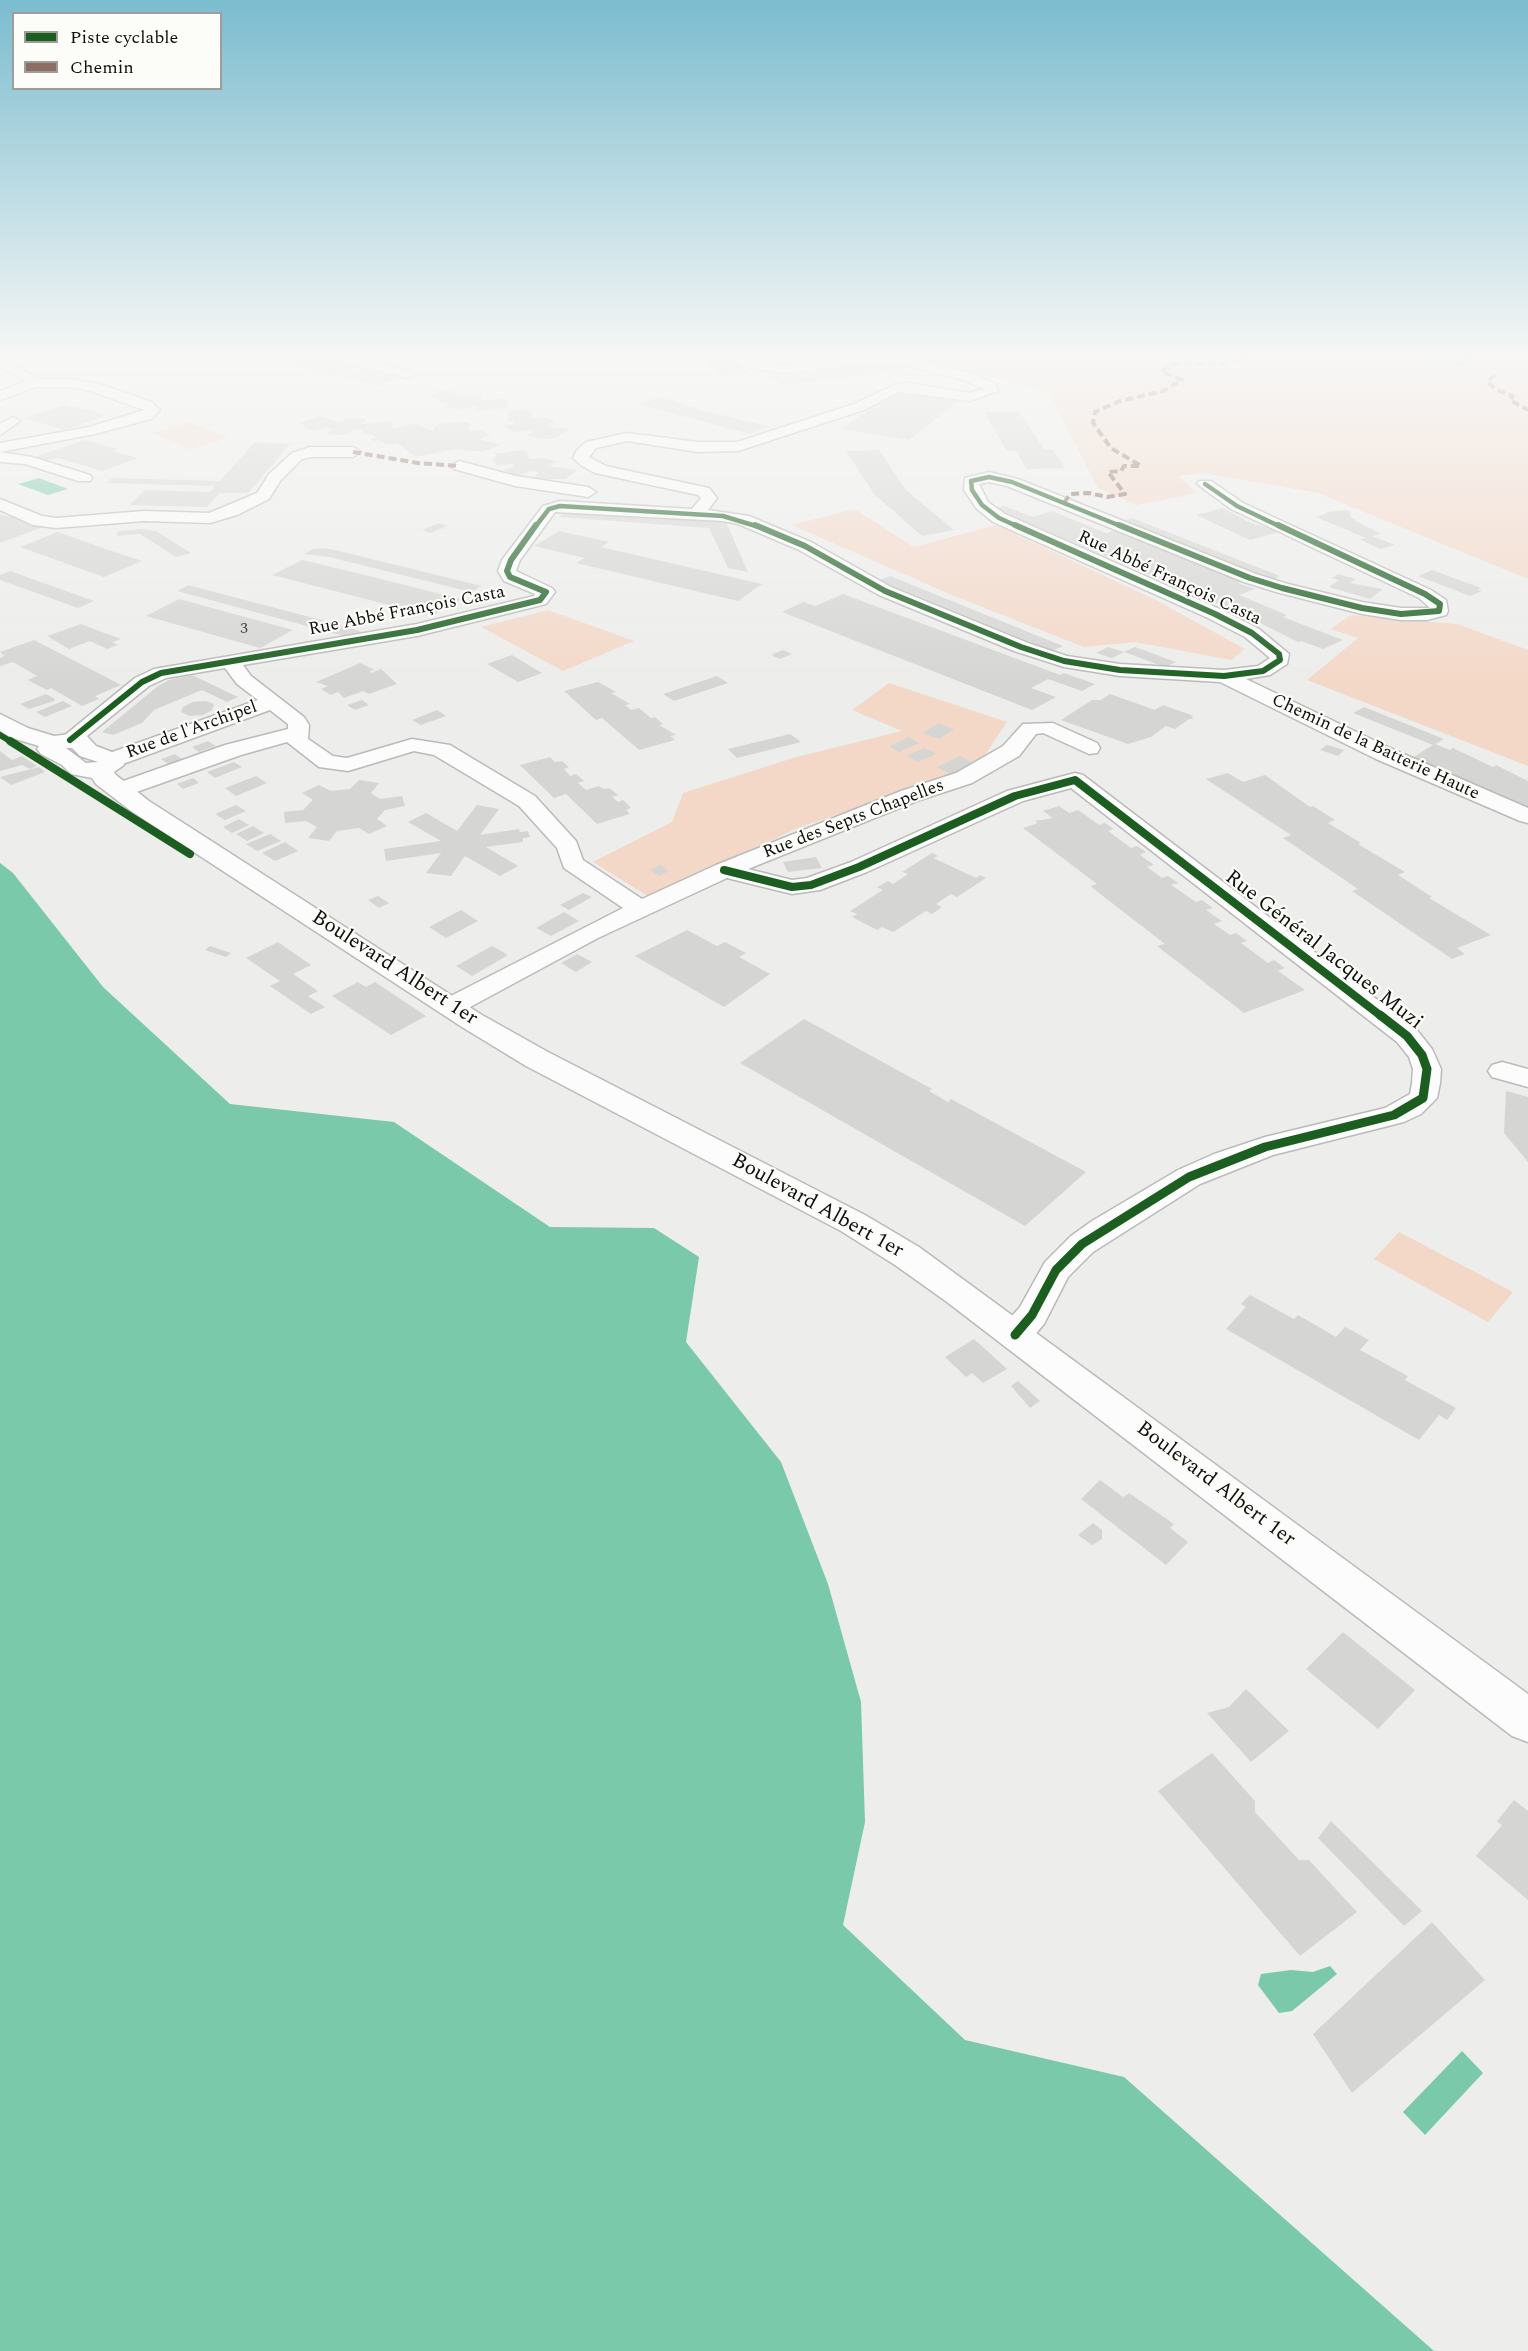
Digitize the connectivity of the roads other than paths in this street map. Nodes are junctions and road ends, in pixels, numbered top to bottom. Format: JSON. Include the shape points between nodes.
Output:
{"nodes":[{"id":1,"x":42,"y":465,"type":"edge"},
{"id":2,"x":288,"y":465,"type":"edge"},
{"id":3,"x":589,"y":465,"type":"edge"},
{"id":4,"x":459,"y":466,"type":"dead end"},
{"id":5,"x":84,"y":478,"type":"dead end"},
{"id":6,"x":1205,"y":484,"type":"dead end"},
{"id":7,"x":0,"y":504,"type":"edge"},
{"id":8,"x":700,"y":511,"type":"junction"},
{"id":9,"x":230,"y":662,"type":"junction"},
{"id":10,"x":1224,"y":676,"type":"junction"},
{"id":11,"x":272,"y":702,"type":"junction"},
{"id":12,"x":0,"y":721,"type":"edge"},
{"id":13,"x":298,"y":733,"type":"junction"},
{"id":14,"x":70,"y":736,"type":"junction"},
{"id":15,"x":1089,"y":748,"type":"dead end"},
{"id":16,"x":111,"y":773,"type":"junction"},
{"id":17,"x":1528,"y":816,"type":"edge"},
{"id":18,"x":724,"y":870,"type":"junction"},
{"id":19,"x":641,"y":909,"type":"junction"},
{"id":20,"x":450,"y":1006,"type":"junction"},
{"id":21,"x":1015,"y":1335,"type":"junction"},
{"id":22,"x":1528,"y":1721,"type":"edge"}],
"edges":[{"from":1,"to":5,"type":"street"},
{"from":2,"to":7,"type":"street","via":[[263,496],[210,518],[144,516],[56,523],[39,521]]},
{"from":3,"to":8,"type":"street","via":[[703,491],[710,498]]},
{"from":4,"to":8,"type":"street","via":[[546,487]]},
{"from":6,"to":10,"type":"street","name":"Rue Abbé François Casta","via":[[1237,506],[1425,594],[1440,604],[1440,611],[1391,613],[1282,588],[1012,482],[989,477],[971,481],[982,505],[999,518],[1215,614],[1252,633],[1279,654],[1280,660],[1263,671]]},
{"from":8,"to":9,"type":"street","name":"Rue Abbé François Casta","via":[[560,506],[549,509],[507,571],[510,577],[546,592],[540,600],[417,630]]},
{"from":8,"to":10,"type":"street","name":"Rue Abbé François Casta","via":[[734,517],[806,546],[885,591],[1043,655],[1120,670]]},
{"from":9,"to":11,"type":"street","via":[[244,680]]},
{"from":9,"to":14,"type":"street","via":[[150,677]]},
{"from":10,"to":17,"type":"street","name":"Chemin de la Batterie Haute","via":[[1384,754]]},
{"from":11,"to":13,"type":"street","via":[[297,721]]},
{"from":11,"to":16,"type":"street","name":"Rue de l'Archipel"},
{"from":12,"to":14,"type":"main road","via":[[20,733]]},
{"from":13,"to":16,"type":"street","via":[[233,750]]},
{"from":13,"to":19,"type":"street","via":[[301,746],[335,764],[359,763],[412,745],[442,750],[527,801],[568,846],[572,863]]},
{"from":14,"to":16,"type":"main road","name":"Boulevard Albert 1er","via":[[49,749],[79,769]]},
{"from":15,"to":18,"type":"street","name":"Rue des Septs Chapelles","via":[[1046,727],[1030,728],[1011,751],[964,778]]},
{"from":16,"to":20,"type":"main road","name":"Boulevard Albert 1er","via":[[140,806]]},
{"from":18,"to":19,"type":"street","name":"Rue des Septs Chapelles"},
{"from":18,"to":21,"type":"street","name":"Rue Général Jacques Muzi","via":[[792,887],[812,885],[1016,796],[1075,780],[1407,1036],[1422,1055],[1427,1069],[1425,1090],[1423,1098],[1412,1107],[1265,1147],[1189,1177],[1102,1229],[1082,1244],[1051,1278],[1032,1315]]},
{"from":19,"to":20,"type":"street","name":"Rue des Septs Chapelles"},
{"from":20,"to":21,"type":"main road","name":"Boulevard Albert 1er","via":[[537,1059],[854,1222]]},
{"from":21,"to":22,"type":"main road","name":"Boulevard Albert 1er"}]}
